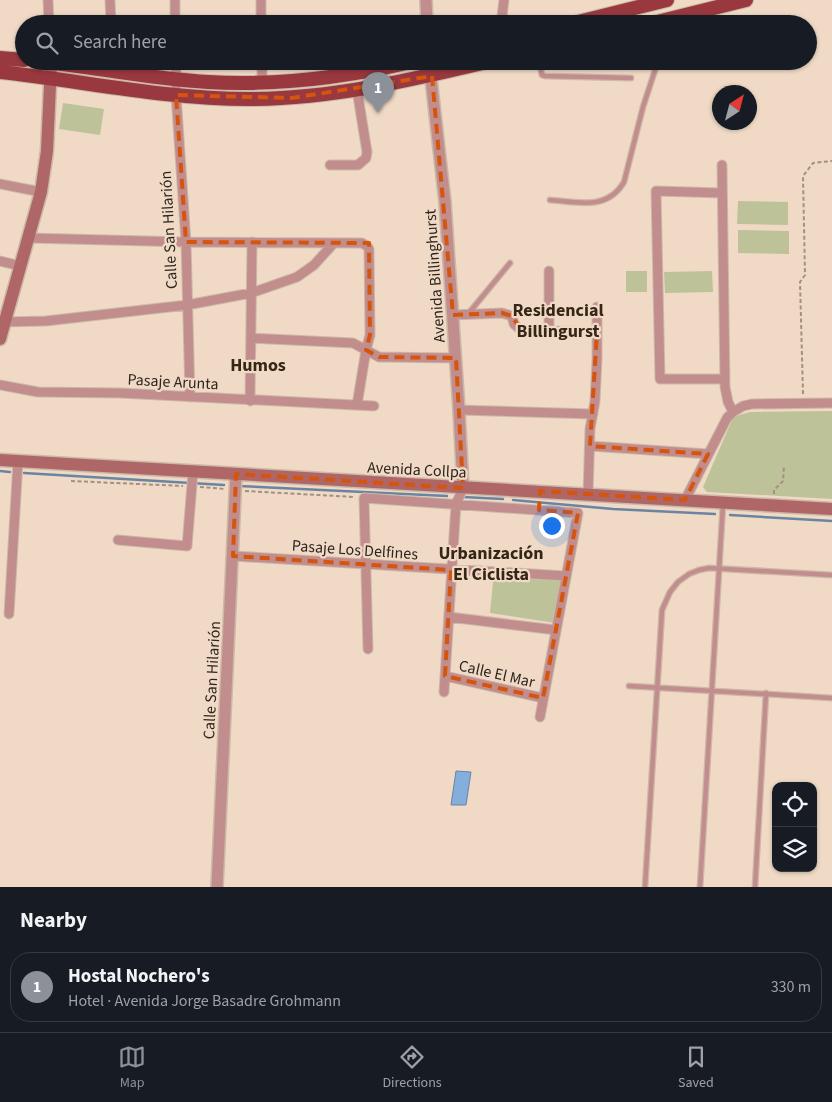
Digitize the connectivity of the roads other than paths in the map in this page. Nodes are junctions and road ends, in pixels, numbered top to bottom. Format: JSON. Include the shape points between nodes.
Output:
{"nodes":[{"id":1,"x":48,"y":0,"type":"edge"},
{"id":2,"x":110,"y":0,"type":"edge"},
{"id":3,"x":175,"y":0,"type":"edge"},
{"id":4,"x":261,"y":0,"type":"edge"},
{"id":5,"x":426,"y":0,"type":"edge"},
{"id":6,"x":504,"y":0,"type":"edge"},
{"id":7,"x":667,"y":0,"type":"edge"},
{"id":8,"x":746,"y":0,"type":"edge"},
{"id":9,"x":49,"y":15,"type":"edge"},
{"id":10,"x":111,"y":15,"type":"edge"},
{"id":11,"x":176,"y":15,"type":"edge"},
{"id":12,"x":261,"y":15,"type":"edge"},
{"id":13,"x":427,"y":15,"type":"edge"},
{"id":14,"x":502,"y":15,"type":"edge"},
{"id":15,"x":624,"y":15,"type":"edge"},
{"id":16,"x":693,"y":15,"type":"edge"},
{"id":17,"x":0,"y":58,"type":"edge"},
{"id":18,"x":15,"y":59,"type":"edge"},
{"id":19,"x":48,"y":70,"type":"edge"},
{"id":20,"x":132,"y":70,"type":"edge"},
{"id":21,"x":176,"y":70,"type":"edge"},
{"id":22,"x":262,"y":70,"type":"edge"},
{"id":23,"x":372,"y":70,"type":"edge"},
{"id":24,"x":431,"y":70,"type":"edge"},
{"id":25,"x":456,"y":70,"type":"edge"},
{"id":26,"x":541,"y":70,"type":"edge"},
{"id":27,"x":655,"y":70,"type":"edge"},
{"id":28,"x":0,"y":72,"type":"edge"},
{"id":29,"x":432,"y":76,"type":"junction"},
{"id":30,"x":50,"y":78,"type":"junction"},
{"id":31,"x":631,"y":78,"type":"dead end"},
{"id":32,"x":176,"y":79,"type":"junction"},
{"id":33,"x":262,"y":81,"type":"junction"},
{"id":34,"x":357,"y":90,"type":"junction"},
{"id":35,"x":176,"y":95,"type":"junction"},
{"id":36,"x":722,"y":164,"type":"dead end"},
{"id":37,"x":330,"y":165,"type":"dead end"},
{"id":38,"x":0,"y":184,"type":"edge"},
{"id":39,"x":41,"y":192,"type":"junction"},
{"id":40,"x":722,"y":193,"type":"junction"},
{"id":41,"x":550,"y":200,"type":"dead end"},
{"id":42,"x":29,"y":238,"type":"junction"},
{"id":43,"x":186,"y":242,"type":"junction"},
{"id":44,"x":252,"y":242,"type":"junction"},
{"id":45,"x":334,"y":243,"type":"junction"},
{"id":46,"x":0,"y":261,"type":"edge"},
{"id":47,"x":510,"y":263,"type":"dead end"},
{"id":48,"x":21,"y":266,"type":"junction"},
{"id":49,"x":550,"y":271,"type":"dead end"},
{"id":50,"x":251,"y":293,"type":"junction"},
{"id":51,"x":187,"y":305,"type":"junction"},
{"id":52,"x":597,"y":307,"type":"dead end"},
{"id":53,"x":453,"y":315,"type":"junction"},
{"id":54,"x":467,"y":315,"type":"junction"},
{"id":55,"x":2,"y":322,"type":"edge"},
{"id":56,"x":549,"y":331,"type":"junction"},
{"id":57,"x":597,"y":332,"type":"junction"},
{"id":58,"x":0,"y":338,"type":"edge"},
{"id":59,"x":251,"y":338,"type":"junction"},
{"id":60,"x":366,"y":350,"type":"junction"},
{"id":61,"x":456,"y":358,"type":"junction"},
{"id":62,"x":724,"y":379,"type":"junction"},
{"id":63,"x":0,"y":385,"type":"edge"},
{"id":64,"x":190,"y":397,"type":"junction"},
{"id":65,"x":250,"y":401,"type":"junction"},
{"id":66,"x":832,"y":403,"type":"edge"},
{"id":67,"x":357,"y":405,"type":"junction"},
{"id":68,"x":374,"y":406,"type":"dead end"},
{"id":69,"x":459,"y":410,"type":"junction"},
{"id":70,"x":733,"y":412,"type":"junction"},
{"id":71,"x":593,"y":414,"type":"junction"},
{"id":72,"x":590,"y":446,"type":"junction"},
{"id":73,"x":708,"y":454,"type":"junction"},
{"id":74,"x":0,"y":460,"type":"edge"},
{"id":75,"x":18,"y":461,"type":"junction"},
{"id":76,"x":193,"y":472,"type":"junction"},
{"id":77,"x":236,"y":474,"type":"junction"},
{"id":78,"x":463,"y":488,"type":"junction"},
{"id":79,"x":509,"y":490,"type":"junction"},
{"id":80,"x":588,"y":494,"type":"junction"},
{"id":81,"x":686,"y":500,"type":"junction"},
{"id":82,"x":723,"y":502,"type":"junction"},
{"id":83,"x":456,"y":504,"type":"junction"},
{"id":84,"x":508,"y":507,"type":"junction"},
{"id":85,"x":832,"y":509,"type":"edge"},
{"id":86,"x":118,"y":540,"type":"dead end"},
{"id":87,"x":233,"y":556,"type":"junction"},
{"id":88,"x":366,"y":565,"type":"junction"},
{"id":89,"x":719,"y":569,"type":"junction"},
{"id":90,"x":451,"y":570,"type":"junction"},
{"id":91,"x":832,"y":575,"type":"edge"},
{"id":92,"x":566,"y":576,"type":"junction"},
{"id":93,"x":9,"y":614,"type":"dead end"},
{"id":94,"x":448,"y":616,"type":"junction"},
{"id":95,"x":556,"y":630,"type":"junction"},
{"id":96,"x":368,"y":649,"type":"dead end"},
{"id":97,"x":445,"y":676,"type":"junction"},
{"id":98,"x":628,"y":686,"type":"dead end"},
{"id":99,"x":657,"y":687,"type":"junction"},
{"id":100,"x":712,"y":690,"type":"junction"},
{"id":101,"x":444,"y":692,"type":"dead end"},
{"id":102,"x":766,"y":693,"type":"junction"},
{"id":103,"x":543,"y":698,"type":"junction"},
{"id":104,"x":832,"y":698,"type":"edge"},
{"id":105,"x":540,"y":717,"type":"dead end"},
{"id":106,"x":217,"y":887,"type":"edge"},
{"id":107,"x":645,"y":887,"type":"edge"},
{"id":108,"x":700,"y":887,"type":"edge"},
{"id":109,"x":755,"y":887,"type":"edge"}],
"edges":[{"from":1,"to":9,"type":"street"},
{"from":2,"to":10,"type":"street"},
{"from":3,"to":11,"type":"street"},
{"from":4,"to":12,"type":"street"},
{"from":5,"to":13,"type":"street"},
{"from":6,"to":14,"type":"street"},
{"from":7,"to":15,"type":"highway"},
{"from":8,"to":16,"type":"highway"},
{"from":17,"to":18,"type":"highway"},
{"from":19,"to":30,"type":"main road"},
{"from":20,"to":32,"type":"highway"},
{"from":21,"to":32,"type":"street","name":"Calle San Hilarión"},
{"from":22,"to":33,"type":"street"},
{"from":23,"to":33,"type":"highway"},
{"from":24,"to":29,"type":"street","name":"Avenida Billinghurst"},
{"from":25,"to":29,"type":"highway"},
{"from":26,"to":31,"type":"lane","via":[[545,76]]},
{"from":27,"to":41,"type":"lane","via":[[619,191],[599,202]]},
{"from":28,"to":30,"type":"highway"},
{"from":29,"to":34,"type":"highway"},
{"from":29,"to":53,"type":"street","name":"Avenida Billinghurst"},
{"from":30,"to":35,"type":"highway"},
{"from":30,"to":39,"type":"main road","via":[[47,151]]},
{"from":32,"to":33,"type":"highway"},
{"from":32,"to":35,"type":"street","name":"Calle San Hilarión"},
{"from":34,"to":35,"type":"highway","via":[[270,99]]},
{"from":34,"to":37,"type":"street","via":[[366,158],[358,166]]},
{"from":35,"to":43,"type":"street","name":"Calle San Hilarión"},
{"from":36,"to":40,"type":"street"},
{"from":38,"to":39,"type":"street"},
{"from":39,"to":42,"type":"main road"},
{"from":40,"to":62,"type":"street"},
{"from":40,"to":62,"type":"street","via":[[656,191],[660,378]]},
{"from":42,"to":43,"type":"street"},
{"from":42,"to":48,"type":"main road"},
{"from":43,"to":44,"type":"street"},
{"from":43,"to":51,"type":"street","name":"Calle San Hilarión"},
{"from":44,"to":45,"type":"street"},
{"from":44,"to":50,"type":"street"},
{"from":45,"to":50,"type":"street","via":[[314,265],[297,277]]},
{"from":45,"to":60,"type":"street","via":[[362,243],[369,250],[370,335]]},
{"from":46,"to":48,"type":"street"},
{"from":47,"to":54,"type":"lane"},
{"from":48,"to":55,"type":"main road"},
{"from":49,"to":56,"type":"street"},
{"from":50,"to":51,"type":"street"},
{"from":50,"to":59,"type":"street"},
{"from":51,"to":55,"type":"street","via":[[46,321]]},
{"from":51,"to":64,"type":"street","name":"Calle San Hilarión"},
{"from":52,"to":57,"type":"street"},
{"from":53,"to":54,"type":"street"},
{"from":53,"to":61,"type":"street","name":"Avenida Billinghurst"},
{"from":54,"to":56,"type":"street","via":[[509,314],[521,330]]},
{"from":55,"to":58,"type":"main road"},
{"from":56,"to":57,"type":"street"},
{"from":57,"to":71,"type":"street"},
{"from":59,"to":60,"type":"street","via":[[353,343]]},
{"from":59,"to":65,"type":"street"},
{"from":60,"to":61,"type":"street","via":[[379,357]]},
{"from":60,"to":67,"type":"street"},
{"from":61,"to":69,"type":"street","name":"Avenida Billinghurst"},
{"from":62,"to":70,"type":"street"},
{"from":63,"to":64,"type":"street","name":"Pasaje Arunta","via":[[38,392]]},
{"from":64,"to":65,"type":"street","name":"Pasaje Arunta"},
{"from":65,"to":67,"type":"street","name":"Pasaje Arunta"},
{"from":66,"to":70,"type":"street","via":[[752,404]]},
{"from":67,"to":68,"type":"street","name":"Pasaje Arunta"},
{"from":69,"to":71,"type":"street"},
{"from":69,"to":78,"type":"street","name":"Avenida Billinghurst"},
{"from":70,"to":73,"type":"street"},
{"from":71,"to":72,"type":"street"},
{"from":72,"to":73,"type":"street"},
{"from":72,"to":80,"type":"street"},
{"from":73,"to":81,"type":"street"},
{"from":74,"to":75,"type":"main road","name":"Avenida Collpa"},
{"from":75,"to":76,"type":"main road","name":"Avenida Collpa"},
{"from":75,"to":93,"type":"street"},
{"from":76,"to":77,"type":"main road","name":"Avenida Collpa"},
{"from":76,"to":86,"type":"street","via":[[187,546]]},
{"from":77,"to":78,"type":"main road","name":"Avenida Collpa"},
{"from":77,"to":87,"type":"street","name":"Calle San Hilarión"},
{"from":78,"to":79,"type":"main road","name":"Avenida Collpa"},
{"from":78,"to":83,"type":"street"},
{"from":79,"to":80,"type":"main road","name":"Avenida Collpa"},
{"from":79,"to":84,"type":"street"},
{"from":80,"to":81,"type":"main road","name":"Avenida Collpa"},
{"from":81,"to":82,"type":"main road","name":"Avenida Collpa"},
{"from":82,"to":85,"type":"main road","name":"Avenida Collpa"},
{"from":82,"to":89,"type":"lane"},
{"from":83,"to":84,"type":"street"},
{"from":83,"to":88,"type":"street","via":[[364,498]]},
{"from":83,"to":90,"type":"street"},
{"from":84,"to":92,"type":"street","via":[[578,513]]},
{"from":87,"to":88,"type":"street","name":"Pasaje Los Delfines"},
{"from":87,"to":106,"type":"street","name":"Calle San Hilarión"},
{"from":88,"to":90,"type":"street","name":"Pasaje Los Delfines"},
{"from":88,"to":96,"type":"street"},
{"from":89,"to":91,"type":"lane"},
{"from":89,"to":99,"type":"lane","via":[[689,574],[678,582],[664,602]]},
{"from":89,"to":100,"type":"lane"},
{"from":90,"to":92,"type":"street","name":"Pasaje Los Delfines"},
{"from":90,"to":94,"type":"street"},
{"from":92,"to":95,"type":"street"},
{"from":94,"to":95,"type":"street"},
{"from":94,"to":97,"type":"street"},
{"from":95,"to":103,"type":"street"},
{"from":97,"to":101,"type":"street"},
{"from":97,"to":103,"type":"street","name":"Calle El Mar"},
{"from":98,"to":99,"type":"lane"},
{"from":99,"to":100,"type":"lane"},
{"from":99,"to":107,"type":"lane"},
{"from":100,"to":102,"type":"lane"},
{"from":100,"to":108,"type":"lane"},
{"from":102,"to":104,"type":"lane"},
{"from":102,"to":109,"type":"lane"},
{"from":103,"to":105,"type":"street"}]}
